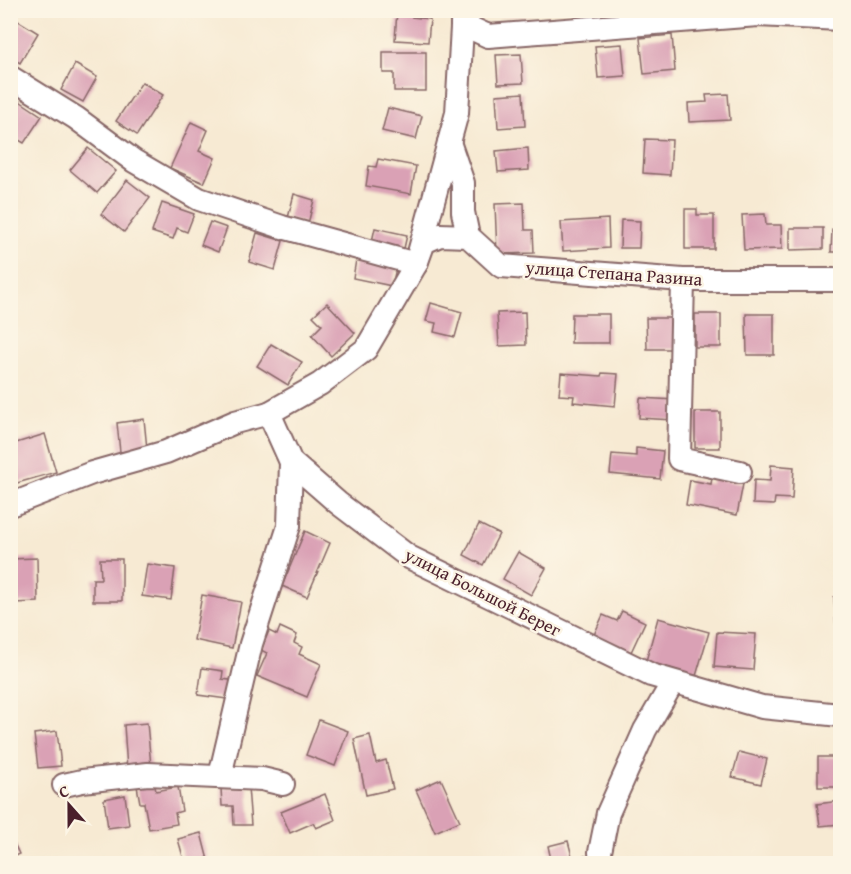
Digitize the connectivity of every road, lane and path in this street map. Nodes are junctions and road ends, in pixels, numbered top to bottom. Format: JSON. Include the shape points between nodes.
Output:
{"nodes":[{"id":1,"x":462,"y":17,"type":"edge"},
{"id":2,"x":840,"y":19,"type":"edge"},
{"id":3,"x":10,"y":77,"type":"edge"},
{"id":4,"x":449,"y":142,"type":"junction"},
{"id":5,"x":468,"y":236,"type":"junction"},
{"id":6,"x":416,"y":264,"type":"junction"},
{"id":7,"x":684,"y":280,"type":"junction"},
{"id":8,"x":840,"y":280,"type":"edge"},
{"id":9,"x":269,"y":413,"type":"junction"},
{"id":10,"x":291,"y":462,"type":"junction"},
{"id":11,"x":740,"y":472,"type":"dead end"},
{"id":12,"x":10,"y":505,"type":"edge"},
{"id":13,"x":673,"y":681,"type":"junction"},
{"id":14,"x":840,"y":715,"type":"edge"},
{"id":15,"x":220,"y":776,"type":"junction"},
{"id":16,"x":283,"y":784,"type":"dead end"},
{"id":17,"x":64,"y":785,"type":"dead end"},
{"id":18,"x":601,"y":864,"type":"edge"}],
"edges":[{"from":1,"to":2,"type":"street","via":[[488,36],[758,15]]},
{"from":1,"to":4,"type":"street","via":[[457,113]]},
{"from":3,"to":6,"type":"street","via":[[76,118],[134,161],[199,199],[282,227]]},
{"from":4,"to":5,"type":"street","via":[[463,183]]},
{"from":4,"to":6,"type":"street"},
{"from":5,"to":6,"type":"street","via":[[440,235],[424,242]]},
{"from":5,"to":7,"type":"street","name":"улица Степана Разина","via":[[501,266]]},
{"from":6,"to":9,"type":"street","via":[[366,349],[320,384]]},
{"from":7,"to":8,"type":"street","name":"улица Степана Разина"},
{"from":7,"to":11,"type":"street","via":[[679,459]]},
{"from":9,"to":10,"type":"street","name":"улица Большой Берег"},
{"from":9,"to":12,"type":"street"},
{"from":10,"to":13,"type":"street","name":"улица Большой Берег","via":[[409,557],[651,675]]},
{"from":10,"to":15,"type":"street","via":[[289,526],[251,644]]},
{"from":13,"to":14,"type":"street","name":"улица Большой Берег","via":[[762,707]]},
{"from":13,"to":18,"type":"street","via":[[645,730],[608,813]]},
{"from":15,"to":16,"type":"street"},
{"from":15,"to":17,"type":"street","via":[[148,774]]}]}
